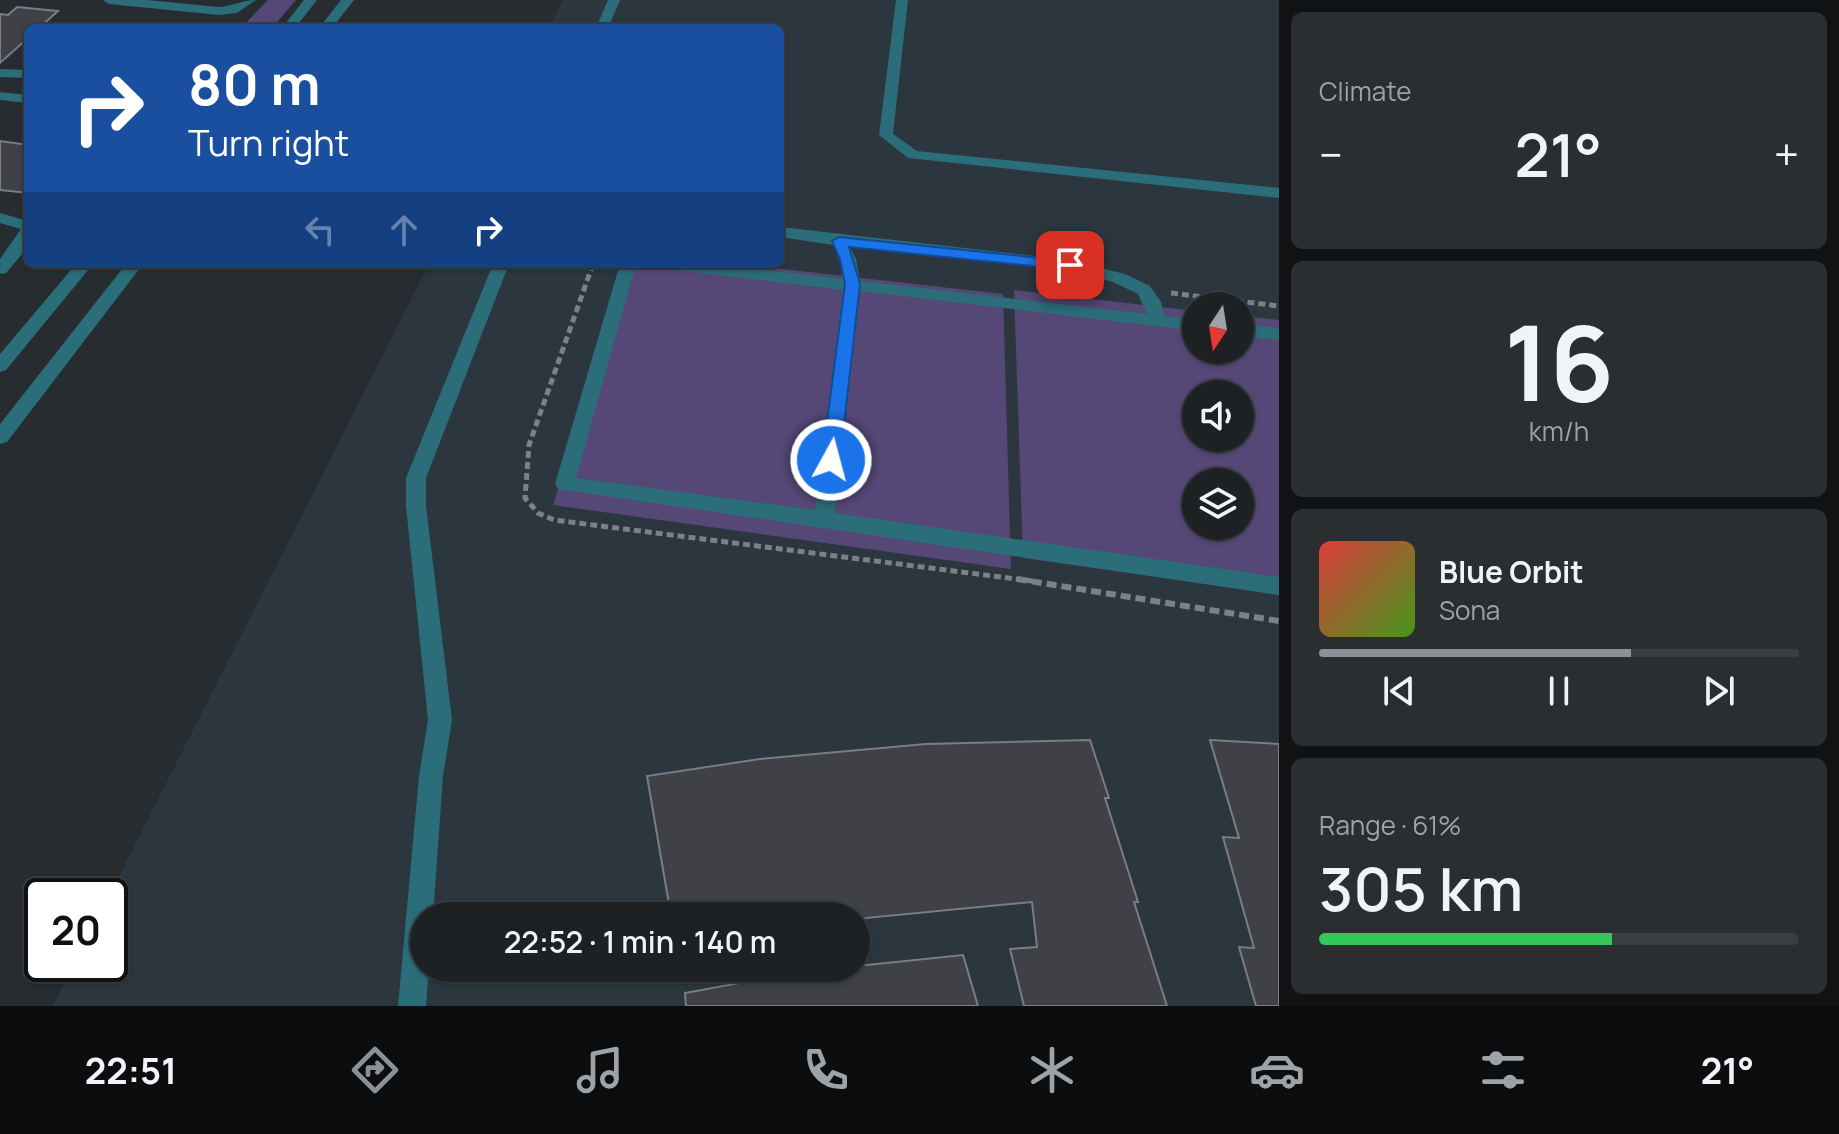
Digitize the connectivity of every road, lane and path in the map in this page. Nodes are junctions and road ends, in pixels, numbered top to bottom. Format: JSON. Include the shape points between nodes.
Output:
{"nodes":[{"id":1,"x":109,"y":0,"type":"edge"},
{"id":2,"x":250,"y":0,"type":"edge"},
{"id":3,"x":311,"y":0,"type":"edge"},
{"id":4,"x":348,"y":0,"type":"edge"},
{"id":5,"x":614,"y":0,"type":"edge"},
{"id":6,"x":902,"y":0,"type":"edge"},
{"id":7,"x":291,"y":24,"type":"edge"},
{"id":8,"x":328,"y":24,"type":"edge"},
{"id":9,"x":604,"y":24,"type":"edge"},
{"id":10,"x":0,"y":73,"type":"edge"},
{"id":11,"x":24,"y":74,"type":"edge"},
{"id":12,"x":0,"y":96,"type":"edge"},
{"id":13,"x":24,"y":99,"type":"edge"},
{"id":14,"x":1279,"y":193,"type":"edge"},
{"id":15,"x":0,"y":218,"type":"edge"},
{"id":16,"x":24,"y":227,"type":"edge"},
{"id":17,"x":784,"y":233,"type":"edge"},
{"id":18,"x":24,"y":239,"type":"edge"},
{"id":19,"x":839,"y":241,"type":"junction"},
{"id":20,"x":82,"y":268,"type":"edge"},
{"id":21,"x":132,"y":268,"type":"edge"},
{"id":22,"x":499,"y":268,"type":"edge"},
{"id":23,"x":627,"y":268,"type":"edge"},
{"id":24,"x":705,"y":268,"type":"edge"},
{"id":25,"x":0,"y":269,"type":"edge"},
{"id":26,"x":852,"y":284,"type":"junction"},
{"id":27,"x":1157,"y":320,"type":"junction"},
{"id":28,"x":1182,"y":323,"type":"edge"},
{"id":29,"x":1254,"y":331,"type":"edge"},
{"id":30,"x":1279,"y":334,"type":"edge"},
{"id":31,"x":0,"y":366,"type":"edge"},
{"id":32,"x":0,"y":437,"type":"edge"},
{"id":33,"x":824,"y":519,"type":"junction"},
{"id":34,"x":1279,"y":586,"type":"edge"},
{"id":35,"x":412,"y":1006,"type":"edge"}],
"edges":[{"from":1,"to":2,"type":"street","via":[[204,10],[233,10]]},
{"from":3,"to":7,"type":"street"},
{"from":4,"to":8,"type":"street"},
{"from":5,"to":9,"type":"street"},
{"from":6,"to":14,"type":"street","via":[[886,135],[913,155]]},
{"from":10,"to":11,"type":"street"},
{"from":12,"to":13,"type":"street"},
{"from":15,"to":16,"type":"street"},
{"from":17,"to":19,"type":"street"},
{"from":18,"to":25,"type":"street"},
{"from":19,"to":26,"type":"street"},
{"from":19,"to":27,"type":"street","via":[[1070,265],[1144,290]]},
{"from":20,"to":31,"type":"street"},
{"from":21,"to":32,"type":"street"},
{"from":22,"to":35,"type":"street","via":[[416,478],[440,720]]},
{"from":23,"to":33,"type":"street","via":[[565,484]]},
{"from":24,"to":26,"type":"street"},
{"from":26,"to":27,"type":"street"},
{"from":26,"to":33,"type":"street"},
{"from":27,"to":28,"type":"street"},
{"from":29,"to":30,"type":"street"},
{"from":33,"to":34,"type":"street"}]}
